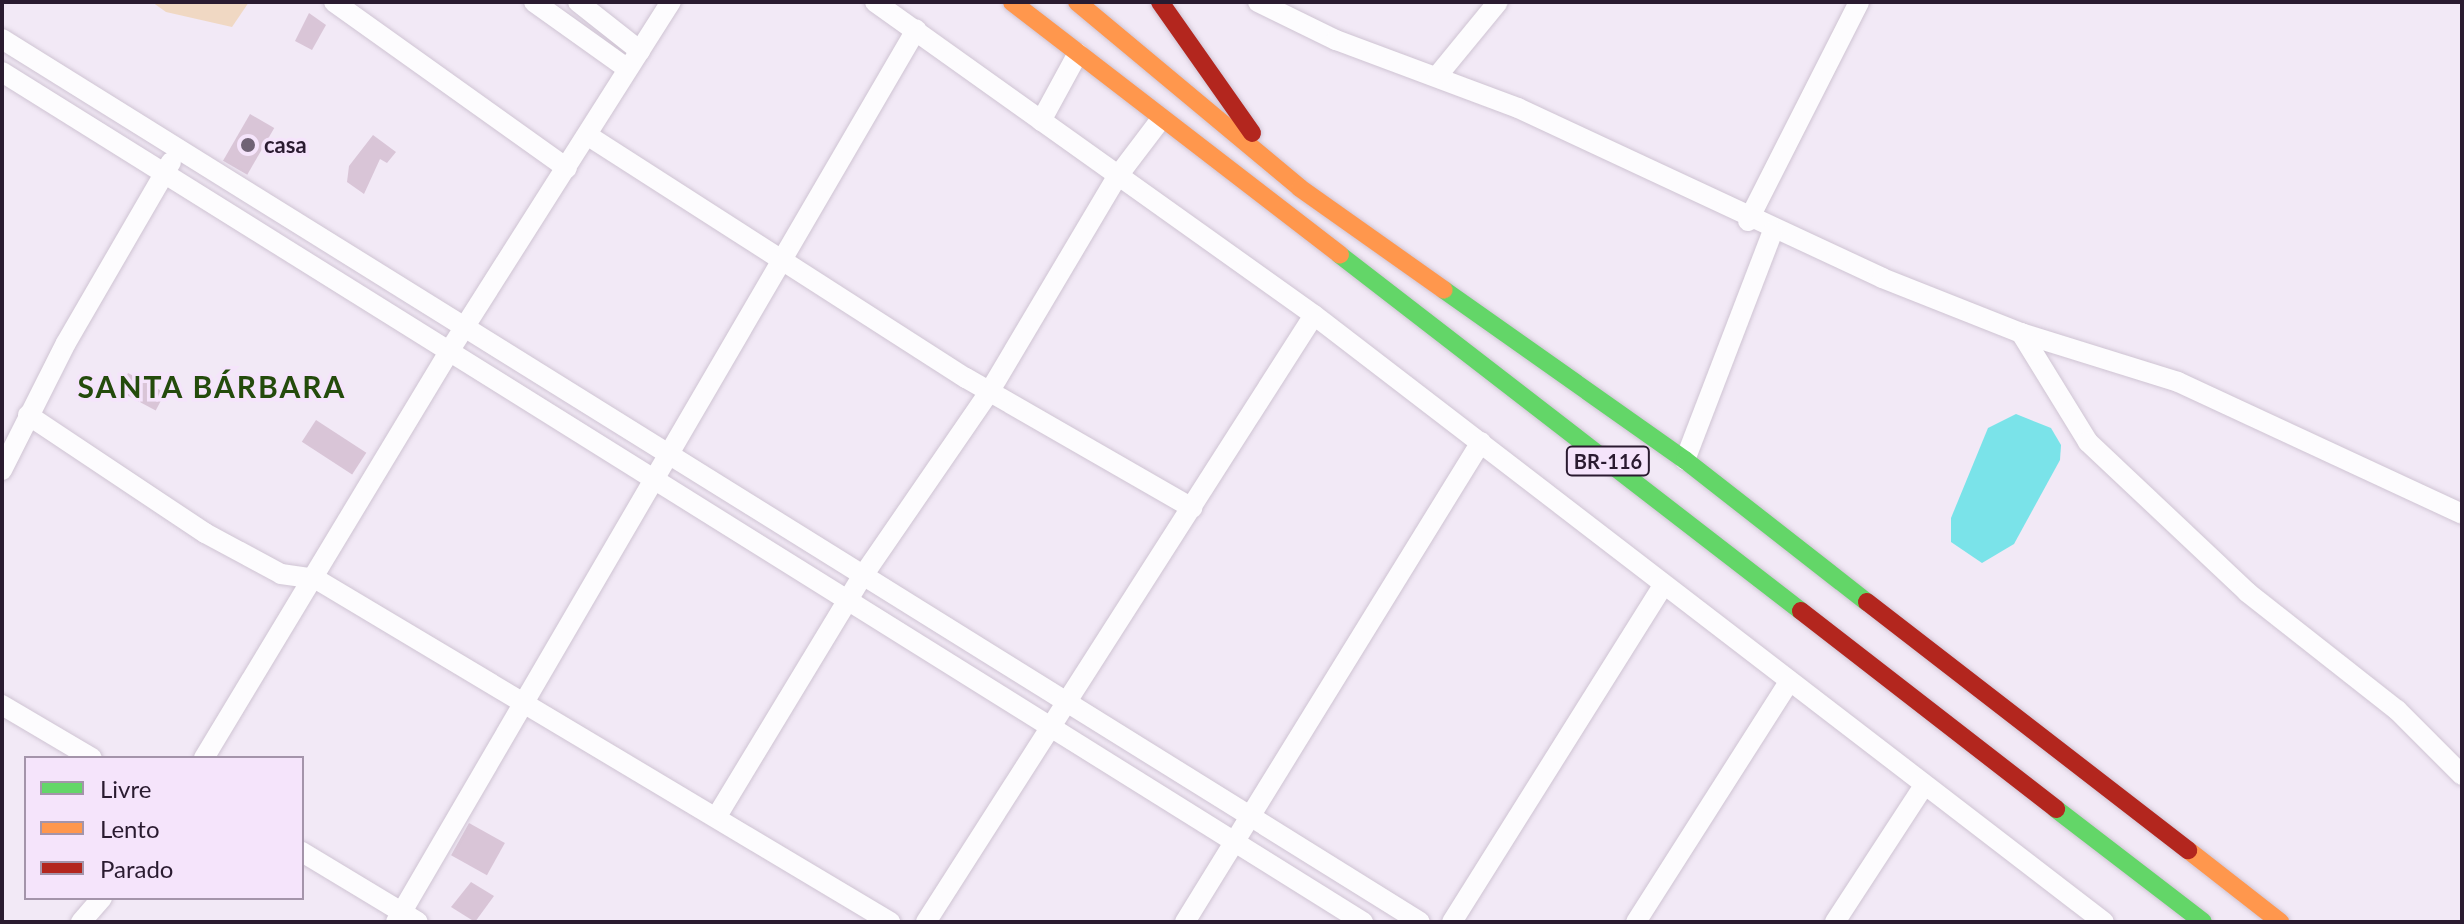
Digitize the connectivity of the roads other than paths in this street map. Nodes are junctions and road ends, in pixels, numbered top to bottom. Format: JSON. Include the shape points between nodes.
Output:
{"nodes":[{"id":1,"x":334,"y":2,"type":"edge"},
{"id":2,"x":534,"y":2,"type":"edge"},
{"id":3,"x":578,"y":2,"type":"edge"},
{"id":4,"x":671,"y":2,"type":"edge"},
{"id":5,"x":875,"y":2,"type":"edge"},
{"id":6,"x":1012,"y":2,"type":"edge"},
{"id":7,"x":1077,"y":2,"type":"edge"},
{"id":8,"x":1160,"y":2,"type":"edge"},
{"id":9,"x":1258,"y":2,"type":"edge"},
{"id":10,"x":1498,"y":2,"type":"edge"},
{"id":11,"x":1859,"y":2,"type":"edge"},
{"id":12,"x":1286,"y":9,"type":"edge"},
{"id":13,"x":916,"y":30,"type":"junction"},
{"id":14,"x":2,"y":39,"type":"edge"},
{"id":15,"x":640,"y":51,"type":"junction"},
{"id":16,"x":1078,"y":53,"type":"junction"},
{"id":17,"x":628,"y":69,"type":"junction"},
{"id":18,"x":2,"y":72,"type":"edge"},
{"id":19,"x":1438,"y":75,"type":"junction"},
{"id":20,"x":1161,"y":119,"type":"junction"},
{"id":21,"x":1041,"y":121,"type":"junction"},
{"id":22,"x":587,"y":135,"type":"junction"},
{"id":23,"x":178,"y":149,"type":"junction"},
{"id":24,"x":1272,"y":165,"type":"junction"},
{"id":25,"x":567,"y":168,"type":"junction"},
{"id":26,"x":165,"y":173,"type":"junction"},
{"id":27,"x":1117,"y":177,"type":"junction"},
{"id":28,"x":1748,"y":221,"type":"junction"},
{"id":29,"x":1773,"y":231,"type":"junction"},
{"id":30,"x":317,"y":236,"type":"junction"},
{"id":31,"x":784,"y":260,"type":"junction"},
{"id":32,"x":305,"y":262,"type":"junction"},
{"id":33,"x":1314,"y":315,"type":"junction"},
{"id":34,"x":465,"y":327,"type":"junction"},
{"id":35,"x":2021,"y":333,"type":"junction"},
{"id":36,"x":448,"y":353,"type":"junction"},
{"id":37,"x":991,"y":389,"type":"junction"},
{"id":38,"x":28,"y":415,"type":"junction"},
{"id":39,"x":1481,"y":442,"type":"junction"},
{"id":40,"x":668,"y":456,"type":"junction"},
{"id":41,"x":1685,"y":460,"type":"junction"},
{"id":42,"x":2,"y":470,"type":"edge"},
{"id":43,"x":654,"y":479,"type":"junction"},
{"id":44,"x":1192,"y":508,"type":"junction"},
{"id":45,"x":2462,"y":514,"type":"edge"},
{"id":46,"x":862,"y":577,"type":"junction"},
{"id":47,"x":316,"y":579,"type":"junction"},
{"id":48,"x":1663,"y":585,"type":"junction"},
{"id":49,"x":846,"y":603,"type":"junction"},
{"id":50,"x":1788,"y":683,"type":"junction"},
{"id":51,"x":522,"y":702,"type":"junction"},
{"id":52,"x":1065,"y":704,"type":"junction"},
{"id":53,"x":2,"y":705,"type":"edge"},
{"id":54,"x":1050,"y":728,"type":"junction"},
{"id":55,"x":89,"y":756,"type":"edge"},
{"id":56,"x":205,"y":756,"type":"edge"},
{"id":57,"x":2462,"y":775,"type":"edge"},
{"id":58,"x":1923,"y":787,"type":"junction"},
{"id":59,"x":717,"y":816,"type":"junction"},
{"id":60,"x":1252,"y":817,"type":"junction"},
{"id":61,"x":1238,"y":841,"type":"junction"},
{"id":62,"x":304,"y":853,"type":"edge"},
{"id":63,"x":100,"y":900,"type":"edge"},
{"id":64,"x":397,"y":916,"type":"edge"},
{"id":65,"x":81,"y":922,"type":"edge"},
{"id":66,"x":418,"y":922,"type":"edge"},
{"id":67,"x":890,"y":922,"type":"edge"},
{"id":68,"x":926,"y":922,"type":"edge"},
{"id":69,"x":1185,"y":922,"type":"edge"},
{"id":70,"x":1363,"y":922,"type":"edge"},
{"id":71,"x":1420,"y":922,"type":"edge"},
{"id":72,"x":1452,"y":922,"type":"edge"},
{"id":73,"x":1636,"y":922,"type":"edge"},
{"id":74,"x":1835,"y":922,"type":"edge"},
{"id":75,"x":2104,"y":922,"type":"edge"},
{"id":76,"x":2203,"y":922,"type":"edge"},
{"id":77,"x":2280,"y":922,"type":"edge"}],
"edges":[{"from":1,"to":25,"type":"street"},
{"from":2,"to":17,"type":"street"},
{"from":3,"to":15,"type":"street"},
{"from":4,"to":15,"type":"street"},
{"from":5,"to":13,"type":"street"},
{"from":6,"to":16,"type":"highway","number":"BR-116"},
{"from":7,"to":24,"type":"highway"},
{"from":8,"to":24,"type":"highway"},
{"from":9,"to":12,"type":"street"},
{"from":10,"to":19,"type":"street"},
{"from":11,"to":28,"type":"street"},
{"from":12,"to":19,"type":"street"},
{"from":13,"to":21,"type":"street"},
{"from":13,"to":31,"type":"street"},
{"from":14,"to":23,"type":"street"},
{"from":15,"to":17,"type":"street"},
{"from":16,"to":20,"type":"highway","number":"BR-116"},
{"from":16,"to":21,"type":"street"},
{"from":17,"to":22,"type":"street"},
{"from":18,"to":26,"type":"street"},
{"from":19,"to":28,"type":"street"},
{"from":20,"to":27,"type":"street"},
{"from":20,"to":76,"type":"highway","number":"BR-116"},
{"from":21,"to":27,"type":"street"},
{"from":22,"to":25,"type":"street"},
{"from":22,"to":31,"type":"street"},
{"from":23,"to":26,"type":"street"},
{"from":23,"to":30,"type":"street"},
{"from":24,"to":41,"type":"highway"},
{"from":25,"to":34,"type":"street"},
{"from":26,"to":32,"type":"street"},
{"from":26,"to":38,"type":"street"},
{"from":27,"to":33,"type":"street"},
{"from":27,"to":37,"type":"street"},
{"from":28,"to":29,"type":"street"},
{"from":29,"to":35,"type":"street"},
{"from":29,"to":41,"type":"street"},
{"from":30,"to":32,"type":"street"},
{"from":30,"to":34,"type":"street"},
{"from":31,"to":37,"type":"street"},
{"from":31,"to":40,"type":"street"},
{"from":32,"to":36,"type":"street"},
{"from":33,"to":39,"type":"street"},
{"from":33,"to":44,"type":"street"},
{"from":34,"to":36,"type":"street"},
{"from":34,"to":40,"type":"street"},
{"from":35,"to":45,"type":"street","via":[[2178,382]]},
{"from":35,"to":57,"type":"street","via":[[2088,442],[2247,592],[2397,710]]},
{"from":36,"to":43,"type":"street"},
{"from":36,"to":47,"type":"street"},
{"from":37,"to":44,"type":"street"},
{"from":37,"to":46,"type":"street"},
{"from":38,"to":42,"type":"street"},
{"from":38,"to":47,"type":"street","via":[[205,533],[281,574]]},
{"from":39,"to":48,"type":"street"},
{"from":39,"to":60,"type":"street"},
{"from":40,"to":43,"type":"street"},
{"from":40,"to":46,"type":"street"},
{"from":41,"to":77,"type":"highway"},
{"from":43,"to":49,"type":"street"},
{"from":43,"to":51,"type":"street"},
{"from":44,"to":52,"type":"street"},
{"from":46,"to":49,"type":"street"},
{"from":46,"to":52,"type":"street"},
{"from":47,"to":51,"type":"street"},
{"from":47,"to":56,"type":"street"},
{"from":48,"to":50,"type":"street"},
{"from":48,"to":72,"type":"street"},
{"from":49,"to":54,"type":"street"},
{"from":49,"to":59,"type":"street"},
{"from":50,"to":58,"type":"street"},
{"from":50,"to":73,"type":"street"},
{"from":51,"to":59,"type":"street"},
{"from":51,"to":64,"type":"street"},
{"from":52,"to":54,"type":"street"},
{"from":52,"to":60,"type":"street"},
{"from":53,"to":55,"type":"street"},
{"from":54,"to":61,"type":"street"},
{"from":54,"to":68,"type":"street"},
{"from":58,"to":74,"type":"street"},
{"from":58,"to":75,"type":"street"},
{"from":59,"to":67,"type":"street"},
{"from":60,"to":61,"type":"street"},
{"from":60,"to":71,"type":"street"},
{"from":61,"to":69,"type":"street"},
{"from":61,"to":70,"type":"street"},
{"from":62,"to":64,"type":"street"},
{"from":63,"to":65,"type":"street"},
{"from":64,"to":66,"type":"street"}]}
